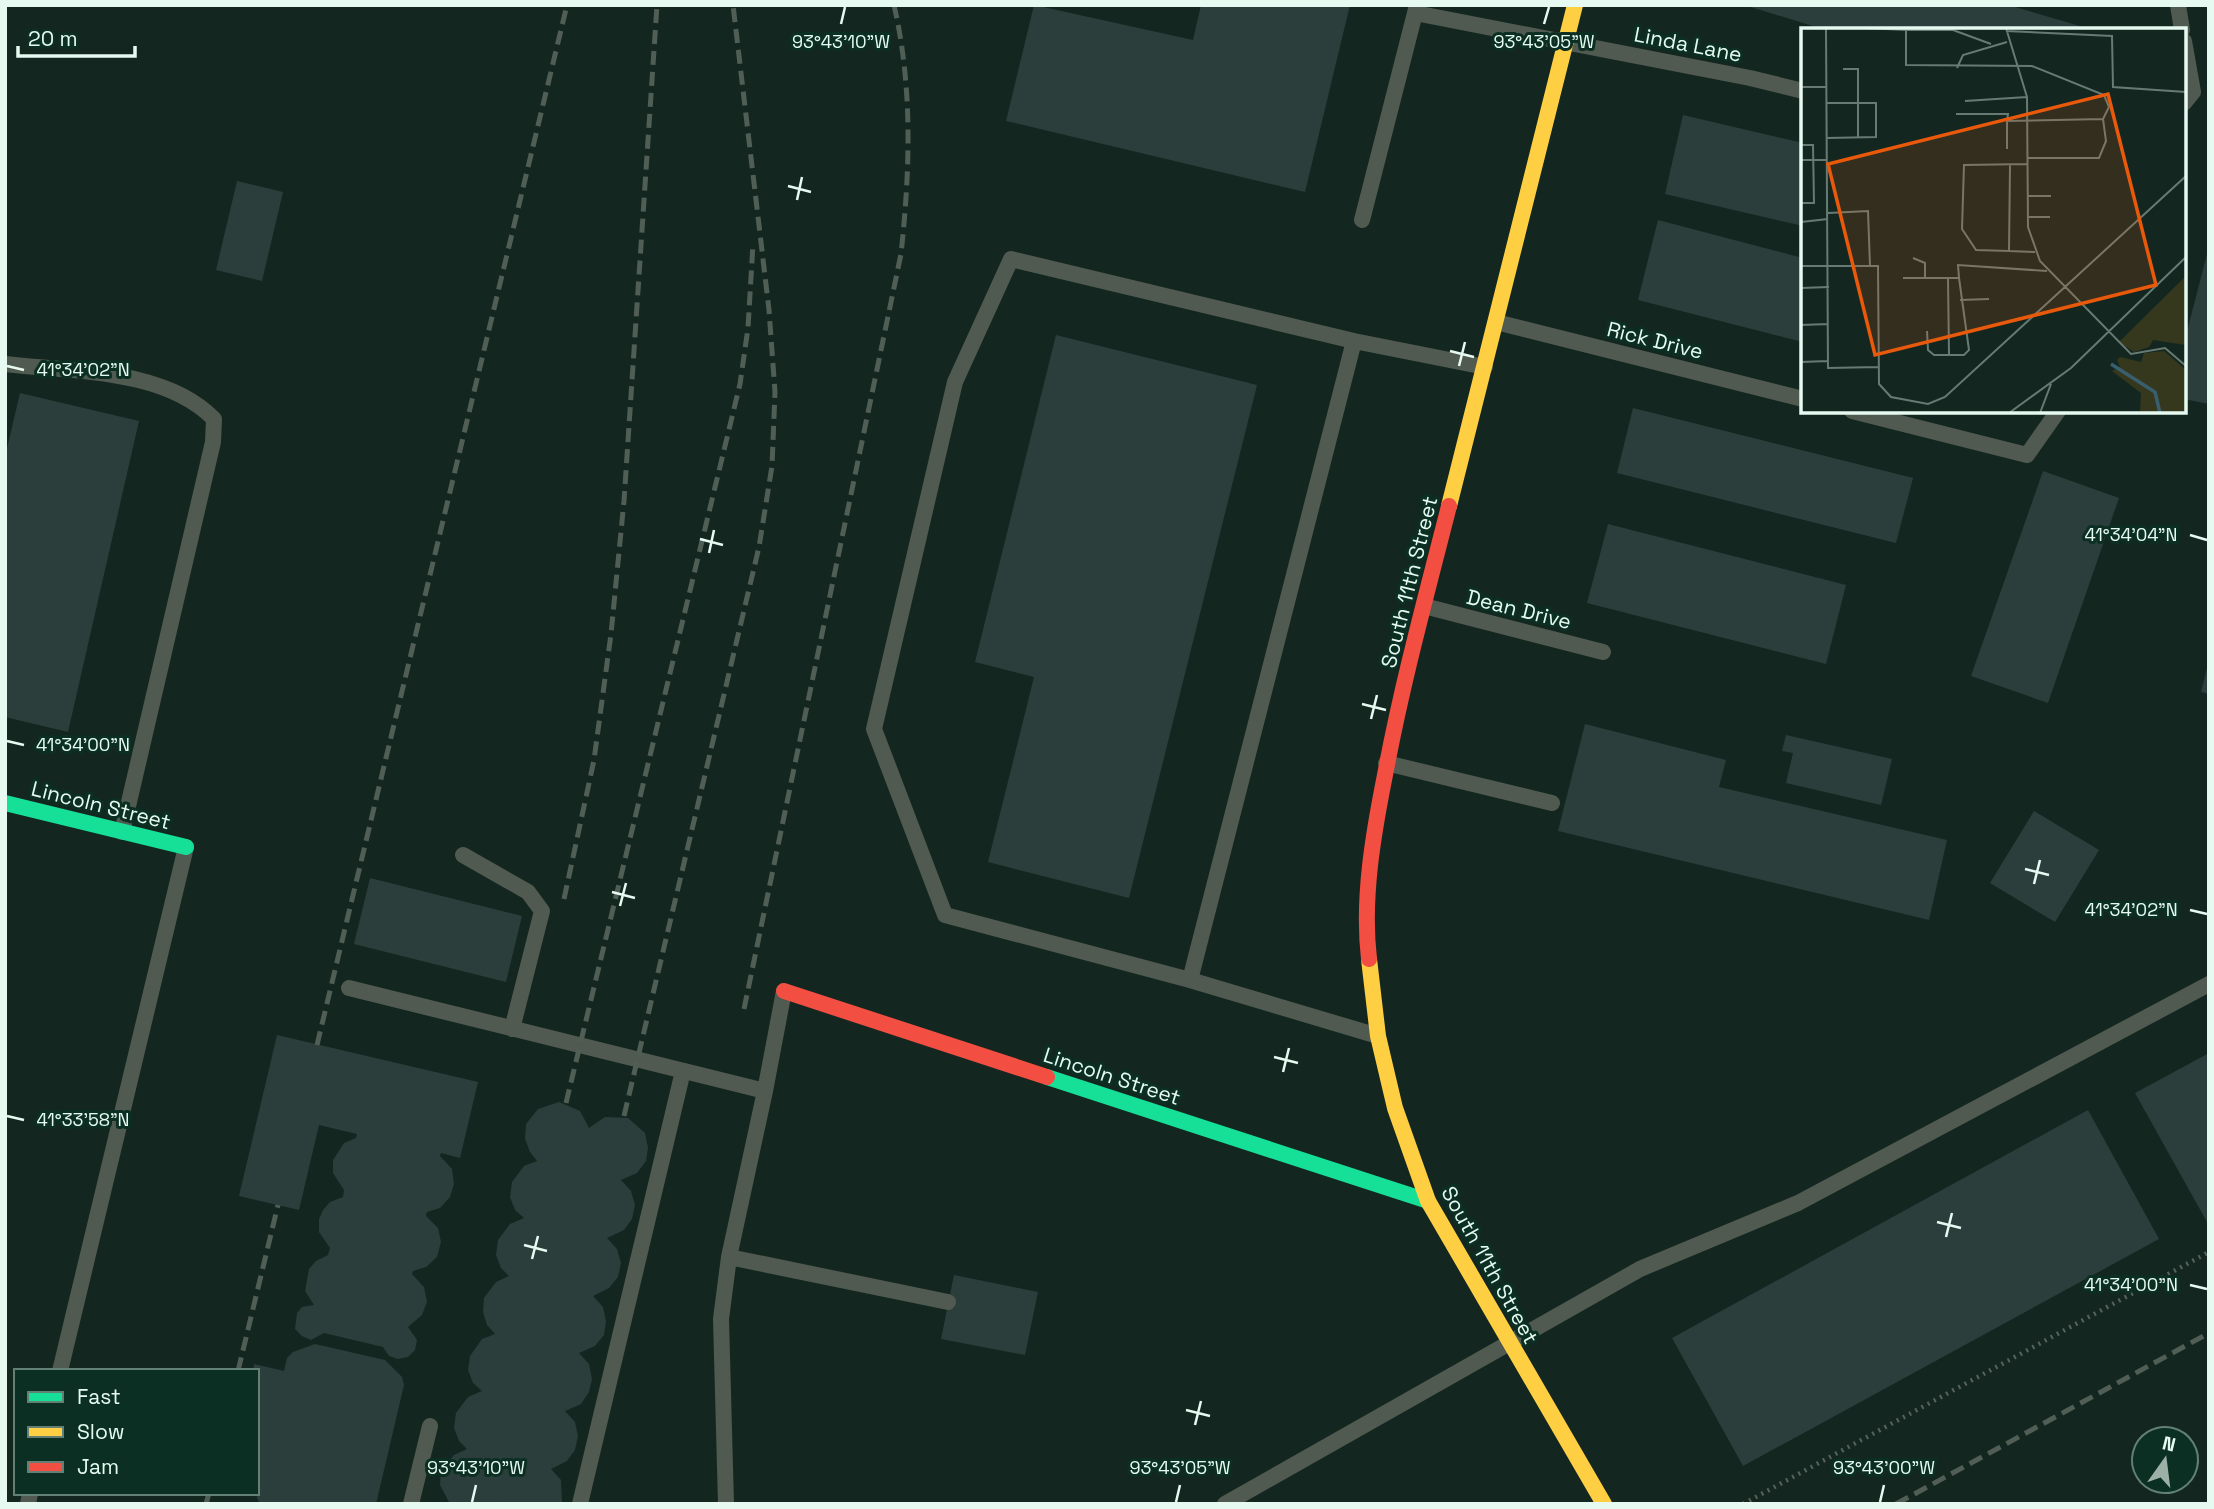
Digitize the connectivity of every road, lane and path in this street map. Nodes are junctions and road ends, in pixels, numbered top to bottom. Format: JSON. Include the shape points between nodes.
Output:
{"nodes":[{"id":1,"x":1575,"y":5,"type":"edge"},
{"id":2,"x":2178,"y":5,"type":"edge"},
{"id":3,"x":1416,"y":9,"type":"edge"},
{"id":4,"x":2182,"y":28,"type":"edge"},
{"id":5,"x":1565,"y":42,"type":"junction"},
{"id":6,"x":2186,"y":52,"type":"edge"},
{"id":7,"x":1801,"y":91,"type":"edge"},
{"id":8,"x":2186,"y":101,"type":"edge"},
{"id":9,"x":1362,"y":220,"type":"dead end"},
{"id":10,"x":1496,"y":322,"type":"junction"},
{"id":11,"x":1354,"y":341,"type":"junction"},
{"id":12,"x":5,"y":364,"type":"edge"},
{"id":13,"x":1485,"y":368,"type":"junction"},
{"id":14,"x":1801,"y":398,"type":"edge"},
{"id":15,"x":1860,"y":413,"type":"edge"},
{"id":16,"x":2057,"y":413,"type":"edge"},
{"id":17,"x":1424,"y":606,"type":"junction"},
{"id":18,"x":1603,"y":652,"type":"dead end"},
{"id":19,"x":1386,"y":762,"type":"junction"},
{"id":20,"x":5,"y":803,"type":"edge"},
{"id":21,"x":1552,"y":803,"type":"dead end"},
{"id":22,"x":122,"y":832,"type":"junction"},
{"id":23,"x":186,"y":847,"type":"joint"},
{"id":24,"x":463,"y":855,"type":"dead end"},
{"id":25,"x":1190,"y":980,"type":"junction"},
{"id":26,"x":2209,"y":984,"type":"edge"},
{"id":27,"x":349,"y":988,"type":"dead end"},
{"id":28,"x":784,"y":991,"type":"joint"},
{"id":29,"x":512,"y":1029,"type":"junction"},
{"id":30,"x":1378,"y":1036,"type":"junction"},
{"id":31,"x":683,"y":1070,"type":"junction"},
{"id":32,"x":765,"y":1091,"type":"junction"},
{"id":33,"x":1428,"y":1201,"type":"junction"},
{"id":34,"x":2209,"y":1252,"type":"edge"},
{"id":35,"x":729,"y":1257,"type":"junction"},
{"id":36,"x":948,"y":1302,"type":"dead end"},
{"id":37,"x":1507,"y":1341,"type":"junction"},
{"id":38,"x":60,"y":1369,"type":"edge"},
{"id":39,"x":430,"y":1426,"type":"dead end"},
{"id":40,"x":411,"y":1504,"type":"edge"},
{"id":41,"x":580,"y":1504,"type":"edge"},
{"id":42,"x":726,"y":1504,"type":"edge"},
{"id":43,"x":1225,"y":1504,"type":"edge"},
{"id":44,"x":1604,"y":1504,"type":"edge"},
{"id":45,"x":1743,"y":1504,"type":"edge"}],
"edges":[{"from":1,"to":5,"type":"street","name":"South 11th Street"},
{"from":2,"to":4,"type":"lane"},
{"from":3,"to":5,"type":"lane","name":"Linda Lane"},
{"from":3,"to":9,"type":"lane"},
{"from":5,"to":7,"type":"lane","name":"Linda Lane"},
{"from":5,"to":10,"type":"street","name":"South 11th Street"},
{"from":6,"to":8,"type":"lane","via":[[2193,92]]},
{"from":10,"to":13,"type":"street","name":"South 11th Street"},
{"from":10,"to":14,"type":"lane","name":"Rick Drive"},
{"from":11,"to":13,"type":"lane"},
{"from":11,"to":25,"type":"lane"},
{"from":11,"to":25,"type":"lane","via":[[1011,259],[955,382],[874,729],[945,915]]},
{"from":12,"to":22,"type":"lane","via":[[125,378],[169,389],[204,408],[214,419],[213,442]]},
{"from":13,"to":17,"type":"street","name":"South 11th Street"},
{"from":15,"to":16,"type":"lane","via":[[2027,455]]},
{"from":17,"to":18,"type":"lane","name":"Dean Drive"},
{"from":17,"to":19,"type":"street","name":"South 11th Street"},
{"from":19,"to":21,"type":"lane"},
{"from":19,"to":30,"type":"street","name":"South 11th Street","via":[[1373,836],[1367,939]]},
{"from":20,"to":22,"type":"street","name":"Lincoln Street"},
{"from":22,"to":23,"type":"street","name":"Lincoln Street"},
{"from":23,"to":38,"type":"lane"},
{"from":24,"to":29,"type":"lane","via":[[528,892],[541,911]]},
{"from":25,"to":30,"type":"lane"},
{"from":26,"to":37,"type":"lane","via":[[1798,1203],[1640,1269]]},
{"from":27,"to":29,"type":"lane"},
{"from":28,"to":32,"type":"lane"},
{"from":28,"to":33,"type":"street","name":"Lincoln Street"},
{"from":29,"to":31,"type":"lane"},
{"from":30,"to":33,"type":"street","name":"South 11th Street","via":[[1395,1108]]},
{"from":31,"to":32,"type":"lane"},
{"from":31,"to":41,"type":"lane"},
{"from":32,"to":35,"type":"lane"},
{"from":33,"to":37,"type":"street","name":"South 11th Street"},
{"from":34,"to":45,"type":"path"},
{"from":35,"to":36,"type":"lane"},
{"from":35,"to":42,"type":"lane","via":[[721,1319]]},
{"from":37,"to":43,"type":"lane"},
{"from":37,"to":44,"type":"street","name":"South 11th Street"},
{"from":39,"to":40,"type":"lane"}]}
